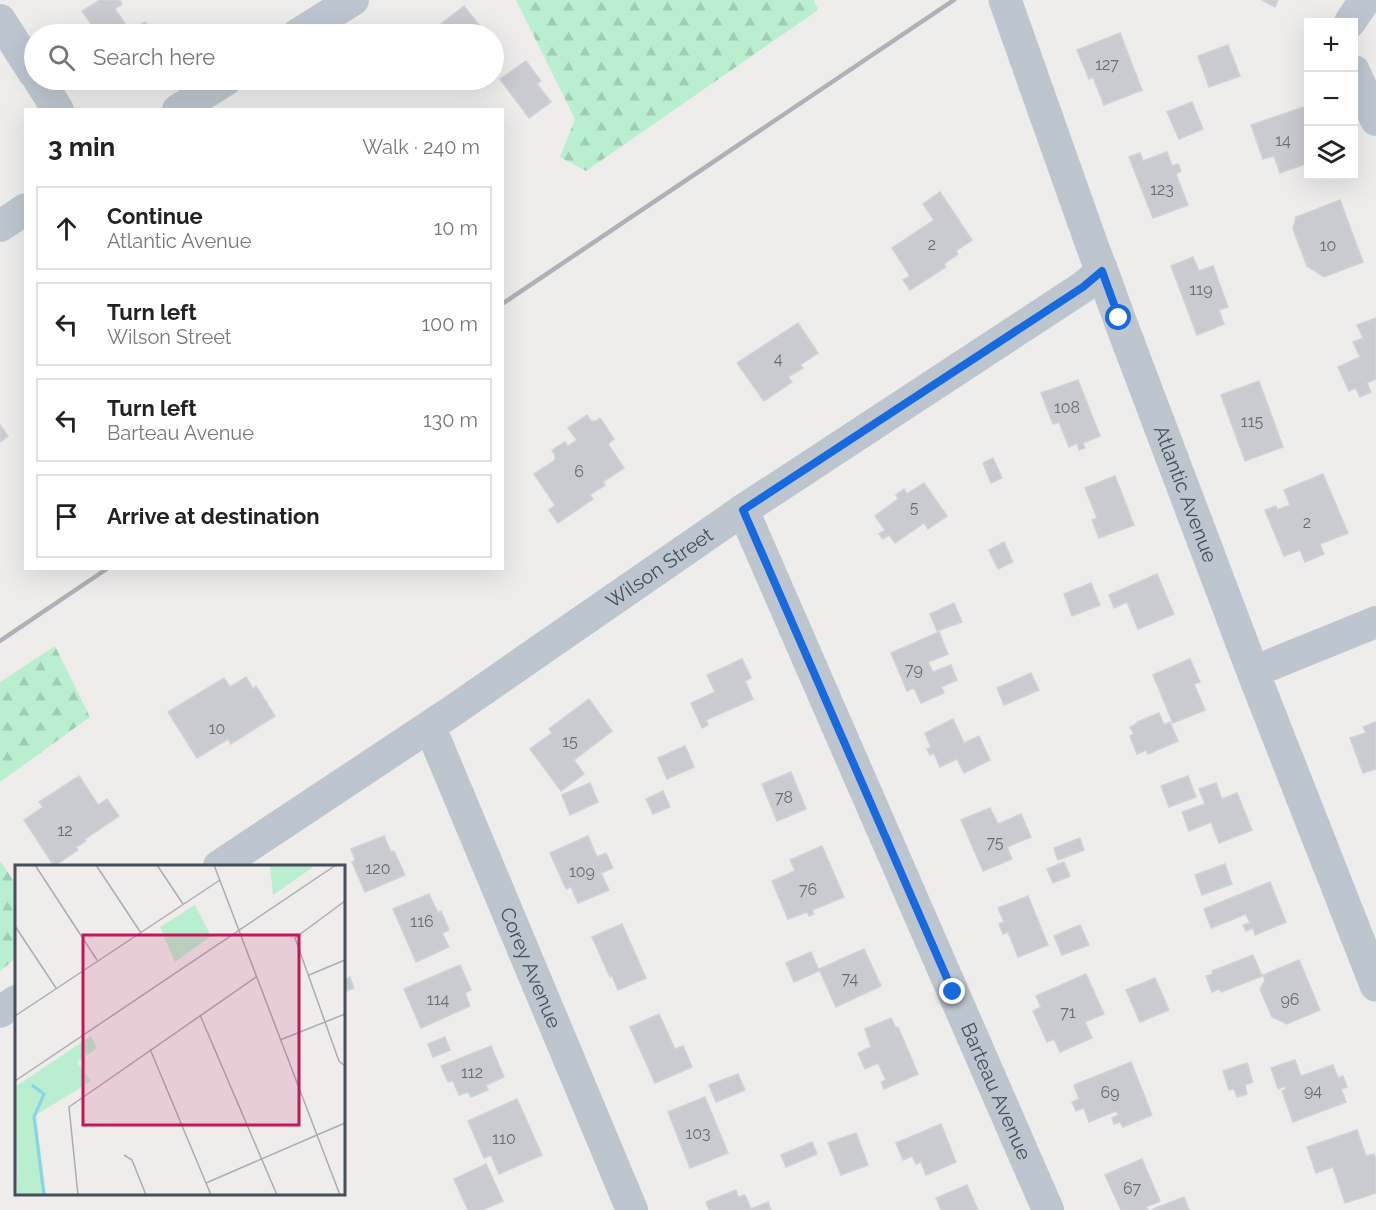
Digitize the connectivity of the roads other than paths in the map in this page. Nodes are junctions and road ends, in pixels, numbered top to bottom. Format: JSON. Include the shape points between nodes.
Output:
{"nodes":[{"id":1,"x":353,"y":0,"type":"edge"},
{"id":2,"x":1005,"y":0,"type":"edge"},
{"id":3,"x":1365,"y":0,"type":"edge"},
{"id":4,"x":1353,"y":18,"type":"edge"},
{"id":5,"x":0,"y":20,"type":"edge"},
{"id":6,"x":314,"y":24,"type":"edge"},
{"id":7,"x":24,"y":57,"type":"edge"},
{"id":8,"x":1353,"y":72,"type":"edge"},
{"id":9,"x":45,"y":90,"type":"edge"},
{"id":10,"x":210,"y":90,"type":"edge"},
{"id":11,"x":57,"y":108,"type":"edge"},
{"id":12,"x":181,"y":108,"type":"edge"},
{"id":13,"x":1376,"y":120,"type":"edge"},
{"id":14,"x":24,"y":210,"type":"edge"},
{"id":15,"x":0,"y":226,"type":"edge"},
{"id":16,"x":1102,"y":271,"type":"junction"},
{"id":17,"x":743,"y":510,"type":"junction"},
{"id":18,"x":1376,"y":622,"type":"edge"},
{"id":19,"x":1253,"y":672,"type":"junction"},
{"id":20,"x":430,"y":727,"type":"junction"},
{"id":21,"x":222,"y":865,"type":"edge"},
{"id":22,"x":1376,"y":985,"type":"edge"},
{"id":23,"x":15,"y":1002,"type":"edge"},
{"id":24,"x":0,"y":1012,"type":"edge"},
{"id":25,"x":632,"y":1210,"type":"edge"},
{"id":26,"x":1048,"y":1210,"type":"edge"}],
"edges":[{"from":1,"to":6,"type":"street"},
{"from":2,"to":16,"type":"street","name":"Atlantic Avenue"},
{"from":3,"to":4,"type":"street"},
{"from":5,"to":7,"type":"street"},
{"from":8,"to":13,"type":"street"},
{"from":9,"to":11,"type":"street"},
{"from":10,"to":12,"type":"street"},
{"from":14,"to":15,"type":"street"},
{"from":16,"to":17,"type":"street","name":"Wilson Street"},
{"from":16,"to":19,"type":"street","name":"Atlantic Avenue"},
{"from":17,"to":20,"type":"street","name":"Wilson Street"},
{"from":17,"to":26,"type":"street","name":"Barteau Avenue"},
{"from":18,"to":19,"type":"street"},
{"from":19,"to":22,"type":"street","name":"Atlantic Avenue"},
{"from":20,"to":21,"type":"street","name":"Wilson Street"},
{"from":20,"to":25,"type":"street","name":"Corey Avenue"},
{"from":23,"to":24,"type":"street"}]}
